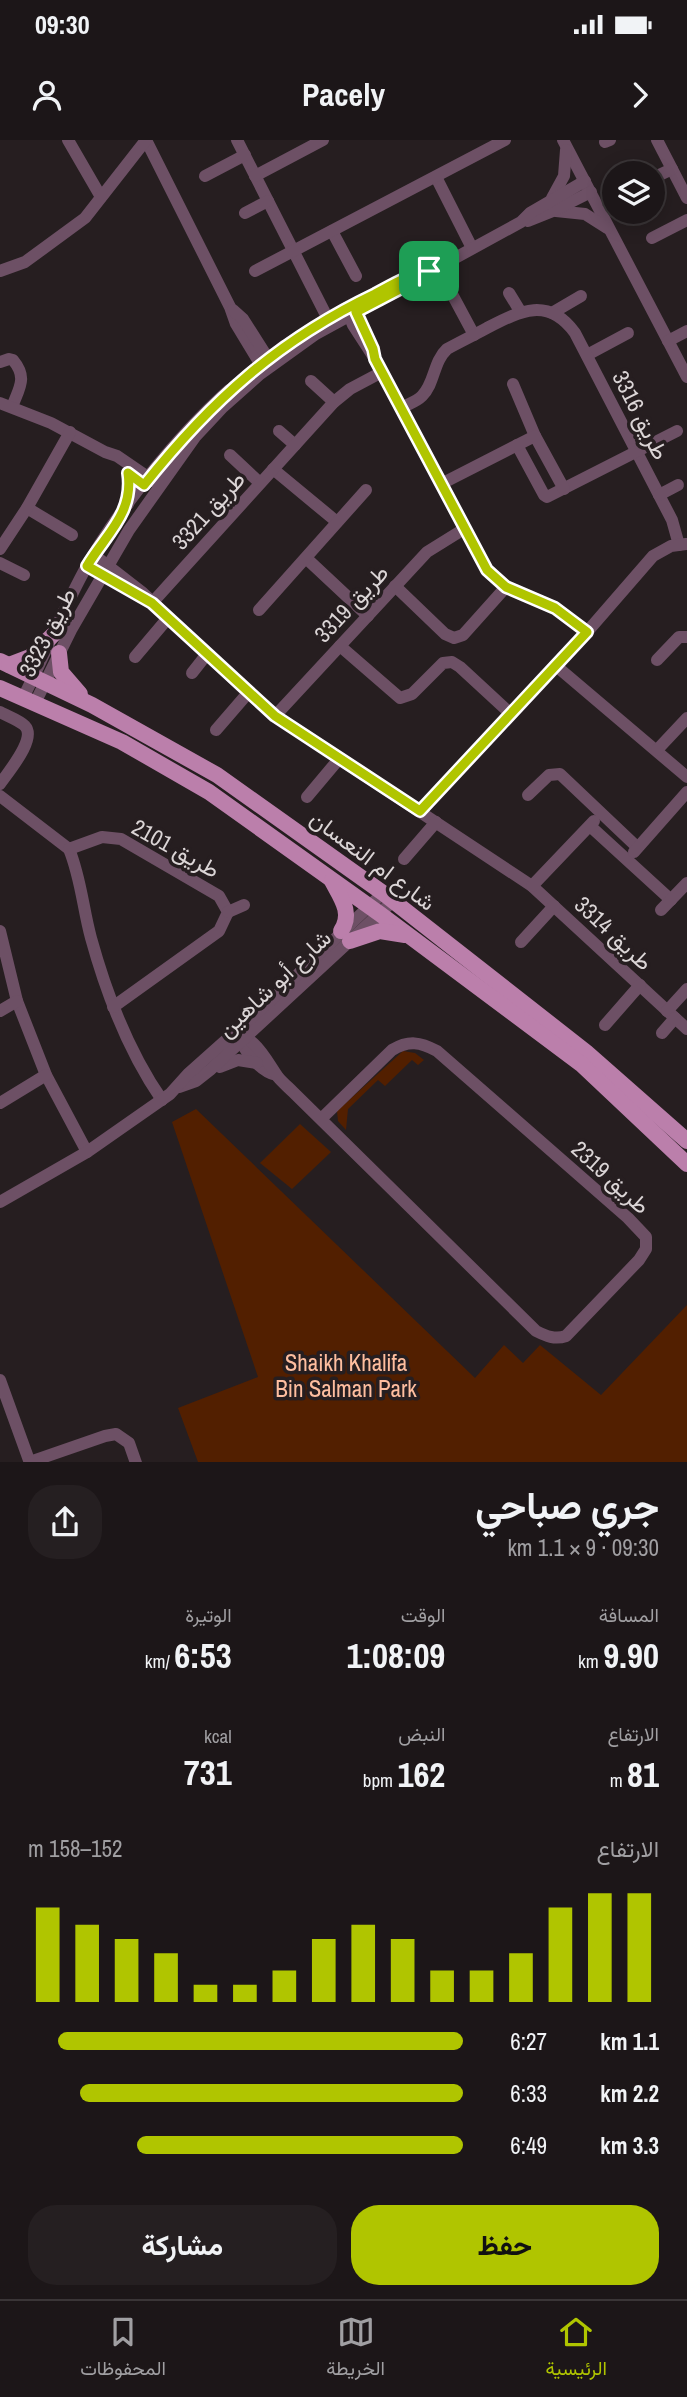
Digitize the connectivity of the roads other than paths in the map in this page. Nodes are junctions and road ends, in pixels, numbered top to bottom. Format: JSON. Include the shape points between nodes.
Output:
{"nodes":[{"id":1,"x":68,"y":140,"type":"edge"},
{"id":2,"x":146,"y":140,"type":"edge"},
{"id":3,"x":237,"y":140,"type":"edge"},
{"id":4,"x":323,"y":140,"type":"edge"},
{"id":5,"x":505,"y":140,"type":"edge"},
{"id":6,"x":657,"y":140,"type":"edge"},
{"id":7,"x":565,"y":143,"type":"edge"},
{"id":8,"x":477,"y":146,"type":"edge"},
{"id":9,"x":245,"y":155,"type":"junction"},
{"id":10,"x":672,"y":169,"type":"junction"},
{"id":11,"x":665,"y":172,"type":"edge"},
{"id":12,"x":205,"y":176,"type":"dead end"},
{"id":13,"x":255,"y":176,"type":"junction"},
{"id":14,"x":436,"y":177,"type":"junction"},
{"id":15,"x":588,"y":186,"type":"junction"},
{"id":16,"x":101,"y":197,"type":"junction"},
{"id":17,"x":687,"y":198,"type":"edge"},
{"id":18,"x":268,"y":201,"type":"junction"},
{"id":19,"x":551,"y":206,"type":"junction"},
{"id":20,"x":245,"y":213,"type":"dead end"},
{"id":21,"x":687,"y":220,"type":"edge"},
{"id":22,"x":332,"y":231,"type":"junction"},
{"id":23,"x":611,"y":232,"type":"junction"},
{"id":24,"x":652,"y":239,"type":"dead end"},
{"id":25,"x":472,"y":248,"type":"junction"},
{"id":26,"x":293,"y":251,"type":"junction"},
{"id":27,"x":0,"y":271,"type":"edge"},
{"id":28,"x":255,"y":271,"type":"dead end"},
{"id":29,"x":356,"y":276,"type":"dead end"},
{"id":30,"x":509,"y":293,"type":"dead end"},
{"id":31,"x":452,"y":295,"type":"dead end"},
{"id":32,"x":582,"y":296,"type":"dead end"},
{"id":33,"x":351,"y":310,"type":"junction"},
{"id":34,"x":520,"y":312,"type":"junction"},
{"id":35,"x":552,"y":313,"type":"junction"},
{"id":36,"x":328,"y":319,"type":"junction"},
{"id":37,"x":687,"y":331,"type":"edge"},
{"id":38,"x":628,"y":333,"type":"dead end"},
{"id":39,"x":474,"y":335,"type":"junction"},
{"id":40,"x":668,"y":341,"type":"junction"},
{"id":41,"x":587,"y":355,"type":"junction"},
{"id":42,"x":0,"y":362,"type":"edge"},
{"id":43,"x":266,"y":364,"type":"junction"},
{"id":44,"x":382,"y":372,"type":"junction"},
{"id":45,"x":687,"y":377,"type":"edge"},
{"id":46,"x":311,"y":381,"type":"dead end"},
{"id":47,"x":513,"y":384,"type":"dead end"},
{"id":48,"x":334,"y":402,"type":"junction"},
{"id":49,"x":6,"y":405,"type":"edge"},
{"id":50,"x":401,"y":408,"type":"junction"},
{"id":51,"x":279,"y":430,"type":"dead end"},
{"id":52,"x":677,"y":431,"type":"dead end"},
{"id":53,"x":69,"y":432,"type":"junction"},
{"id":54,"x":535,"y":436,"type":"junction"},
{"id":55,"x":295,"y":445,"type":"junction"},
{"id":56,"x":517,"y":446,"type":"junction"},
{"id":57,"x":636,"y":451,"type":"junction"},
{"id":58,"x":230,"y":455,"type":"dead end"},
{"id":59,"x":162,"y":462,"type":"junction"},
{"id":60,"x":130,"y":469,"type":"junction"},
{"id":61,"x":273,"y":469,"type":"junction"},
{"id":62,"x":260,"y":483,"type":"junction"},
{"id":63,"x":441,"y":484,"type":"junction"},
{"id":64,"x":152,"y":485,"type":"junction"},
{"id":65,"x":678,"y":485,"type":"dead end"},
{"id":66,"x":564,"y":489,"type":"junction"},
{"id":67,"x":366,"y":490,"type":"dead end"},
{"id":68,"x":659,"y":495,"type":"junction"},
{"id":69,"x":27,"y":508,"type":"junction"},
{"id":70,"x":126,"y":508,"type":"junction"},
{"id":71,"x":337,"y":522,"type":"junction"},
{"id":72,"x":464,"y":529,"type":"junction"},
{"id":73,"x":72,"y":535,"type":"dead end"},
{"id":74,"x":683,"y":544,"type":"edge"},
{"id":75,"x":0,"y":549,"type":"edge"},
{"id":76,"x":306,"y":558,"type":"junction"},
{"id":77,"x":90,"y":561,"type":"junction"},
{"id":78,"x":0,"y":563,"type":"edge"},
{"id":79,"x":104,"y":570,"type":"junction"},
{"id":80,"x":24,"y":575,"type":"dead end"},
{"id":81,"x":395,"y":586,"type":"junction"},
{"id":82,"x":506,"y":587,"type":"junction"},
{"id":83,"x":152,"y":603,"type":"junction"},
{"id":84,"x":258,"y":610,"type":"dead end"},
{"id":85,"x":368,"y":616,"type":"junction"},
{"id":86,"x":168,"y":618,"type":"junction"},
{"id":87,"x":587,"y":632,"type":"junction"},
{"id":88,"x":55,"y":633,"type":"junction"},
{"id":89,"x":687,"y":636,"type":"edge"},
{"id":90,"x":340,"y":646,"type":"junction"},
{"id":91,"x":59,"y":653,"type":"junction"},
{"id":92,"x":207,"y":654,"type":"junction"},
{"id":93,"x":135,"y":657,"type":"dead end"},
{"id":94,"x":657,"y":660,"type":"dead end"},
{"id":95,"x":555,"y":665,"type":"junction"},
{"id":96,"x":3,"y":668,"type":"edge"},
{"id":97,"x":192,"y":673,"type":"dead end"},
{"id":98,"x":0,"y":688,"type":"edge"},
{"id":99,"x":33,"y":690,"type":"junction"},
{"id":100,"x":248,"y":693,"type":"junction"},
{"id":101,"x":92,"y":705,"type":"junction"},
{"id":102,"x":0,"y":712,"type":"edge"},
{"id":103,"x":511,"y":714,"type":"junction"},
{"id":104,"x":275,"y":716,"type":"junction"},
{"id":105,"x":687,"y":718,"type":"edge"},
{"id":106,"x":216,"y":730,"type":"dead end"},
{"id":107,"x":657,"y":750,"type":"junction"},
{"id":108,"x":340,"y":759,"type":"junction"},
{"id":109,"x":687,"y":777,"type":"edge"},
{"id":110,"x":0,"y":784,"type":"edge"},
{"id":111,"x":687,"y":792,"type":"edge"},
{"id":112,"x":528,"y":795,"type":"dead end"},
{"id":113,"x":0,"y":796,"type":"edge"},
{"id":114,"x":307,"y":797,"type":"dead end"},
{"id":115,"x":420,"y":811,"type":"junction"},
{"id":116,"x":601,"y":813,"type":"junction"},
{"id":117,"x":436,"y":822,"type":"junction"},
{"id":118,"x":590,"y":826,"type":"junction"},
{"id":119,"x":638,"y":847,"type":"junction"},
{"id":120,"x":69,"y":849,"type":"junction"},
{"id":121,"x":404,"y":859,"type":"dead end"},
{"id":122,"x":626,"y":859,"type":"junction"},
{"id":123,"x":331,"y":879,"type":"junction"},
{"id":124,"x":687,"y":883,"type":"edge"},
{"id":125,"x":532,"y":886,"type":"junction"},
{"id":126,"x":388,"y":897,"type":"junction"},
{"id":127,"x":671,"y":900,"type":"junction"},
{"id":128,"x":244,"y":905,"type":"dead end"},
{"id":129,"x":554,"y":906,"type":"junction"},
{"id":130,"x":375,"y":910,"type":"junction"},
{"id":131,"x":661,"y":910,"type":"dead end"},
{"id":132,"x":228,"y":912,"type":"junction"},
{"id":133,"x":0,"y":930,"type":"edge"},
{"id":134,"x":345,"y":936,"type":"junction"},
{"id":135,"x":410,"y":937,"type":"junction"},
{"id":136,"x":521,"y":942,"type":"dead end"},
{"id":137,"x":640,"y":985,"type":"junction"},
{"id":138,"x":687,"y":989,"type":"edge"},
{"id":139,"x":17,"y":1001,"type":"junction"},
{"id":140,"x":113,"y":1007,"type":"junction"},
{"id":141,"x":0,"y":1011,"type":"edge"},
{"id":142,"x":671,"y":1014,"type":"junction"},
{"id":143,"x":605,"y":1025,"type":"dead end"},
{"id":144,"x":687,"y":1029,"type":"edge"},
{"id":145,"x":663,"y":1033,"type":"dead end"},
{"id":146,"x":241,"y":1035,"type":"junction"},
{"id":147,"x":257,"y":1063,"type":"junction"},
{"id":148,"x":210,"y":1070,"type":"junction"},
{"id":149,"x":46,"y":1075,"type":"junction"},
{"id":150,"x":276,"y":1075,"type":"junction"},
{"id":151,"x":178,"y":1087,"type":"junction"},
{"id":152,"x":162,"y":1100,"type":"junction"},
{"id":153,"x":0,"y":1103,"type":"edge"},
{"id":154,"x":321,"y":1119,"type":"junction"},
{"id":155,"x":687,"y":1141,"type":"edge"},
{"id":156,"x":87,"y":1152,"type":"junction"},
{"id":157,"x":687,"y":1164,"type":"edge"},
{"id":158,"x":0,"y":1202,"type":"edge"},
{"id":159,"x":0,"y":1380,"type":"edge"},
{"id":160,"x":5,"y":1408,"type":"edge"},
{"id":161,"x":30,"y":1462,"type":"edge"},
{"id":162,"x":136,"y":1462,"type":"edge"}],
"edges":[{"from":1,"to":16,"type":"street"},
{"from":2,"to":16,"type":"street"},
{"from":2,"to":43,"type":"street","via":[[230,307],[243,319]]},
{"from":3,"to":9,"type":"street"},
{"from":4,"to":13,"type":"street"},
{"from":5,"to":8,"type":"street"},
{"from":6,"to":10,"type":"street"},
{"from":7,"to":15,"type":"street"},
{"from":7,"to":19,"type":"street","name":"طريق 3323","via":[[564,176]]},
{"from":8,"to":14,"type":"street"},
{"from":9,"to":12,"type":"street"},
{"from":9,"to":13,"type":"street"},
{"from":10,"to":11,"type":"street"},
{"from":10,"to":17,"type":"street"},
{"from":13,"to":18,"type":"street"},
{"from":14,"to":22,"type":"street"},
{"from":14,"to":25,"type":"street"},
{"from":15,"to":19,"type":"street","name":"طريق 3323"},
{"from":15,"to":23,"type":"street"},
{"from":16,"to":27,"type":"street","via":[[85,218],[44,250]]},
{"from":18,"to":20,"type":"street"},
{"from":18,"to":26,"type":"street"},
{"from":19,"to":23,"type":"street","via":[[585,214]]},
{"from":19,"to":25,"type":"street","name":"طريق 3323"},
{"from":21,"to":24,"type":"street"},
{"from":22,"to":26,"type":"street"},
{"from":22,"to":29,"type":"street"},
{"from":23,"to":40,"type":"street"},
{"from":25,"to":33,"type":"street","name":"طريق 3323"},
{"from":26,"to":28,"type":"street"},
{"from":26,"to":36,"type":"street"},
{"from":30,"to":34,"type":"street"},
{"from":31,"to":39,"type":"street"},
{"from":32,"to":35,"type":"street"},
{"from":33,"to":36,"type":"street","name":"طريق 3323"},
{"from":33,"to":43,"type":"street","name":"طريق 3323"},
{"from":33,"to":44,"type":"street","via":[[355,328]]},
{"from":34,"to":35,"type":"street"},
{"from":34,"to":39,"type":"street"},
{"from":35,"to":41,"type":"street","name":"طريق 3316","via":[[569,325]]},
{"from":36,"to":43,"type":"street","name":"طريق 3323"},
{"from":37,"to":40,"type":"street"},
{"from":38,"to":41,"type":"street","name":"طريق 3316"},
{"from":39,"to":50,"type":"street","via":[[443,353],[425,393]]},
{"from":40,"to":45,"type":"street"},
{"from":41,"to":57,"type":"street","name":"طريق 3316"},
{"from":42,"to":49,"type":"street","via":[[11,359],[22,374]]},
{"from":43,"to":59,"type":"street","name":"طريق 3323","via":[[211,407]]},
{"from":43,"to":64,"type":"street","name":"طريق 3323"},
{"from":44,"to":48,"type":"street","name":"طريق 3321"},
{"from":44,"to":50,"type":"street"},
{"from":46,"to":48,"type":"street"},
{"from":47,"to":54,"type":"street"},
{"from":48,"to":55,"type":"street","name":"طريق 3321"},
{"from":49,"to":53,"type":"street"},
{"from":50,"to":63,"type":"street"},
{"from":51,"to":55,"type":"street"},
{"from":52,"to":57,"type":"street"},
{"from":53,"to":60,"type":"street"},
{"from":53,"to":69,"type":"street"},
{"from":54,"to":56,"type":"street"},
{"from":54,"to":66,"type":"street"},
{"from":55,"to":61,"type":"street","name":"طريق 3321"},
{"from":56,"to":63,"type":"street"},
{"from":56,"to":66,"type":"street","via":[[545,497]]},
{"from":57,"to":66,"type":"street"},
{"from":57,"to":68,"type":"street","name":"طريق 3316"},
{"from":58,"to":62,"type":"street"},
{"from":59,"to":60,"type":"street"},
{"from":59,"to":64,"type":"street","name":"طريق 3323"},
{"from":60,"to":64,"type":"street"},
{"from":60,"to":70,"type":"street"},
{"from":61,"to":62,"type":"street","name":"طريق 3321"},
{"from":61,"to":71,"type":"street"},
{"from":62,"to":83,"type":"street","name":"طريق 3321"},
{"from":63,"to":72,"type":"street"},
{"from":64,"to":70,"type":"street","name":"طريق 3323"},
{"from":64,"to":79,"type":"street","name":"طريق 3323"},
{"from":65,"to":68,"type":"street","name":"طريق 3316"},
{"from":67,"to":71,"type":"street"},
{"from":68,"to":74,"type":"street","name":"طريق 3316"},
{"from":69,"to":73,"type":"street"},
{"from":69,"to":75,"type":"street"},
{"from":70,"to":77,"type":"street","name":"طريق 3323"},
{"from":71,"to":76,"type":"street"},
{"from":72,"to":81,"type":"street","name":"طريق 3319","via":[[431,548]]},
{"from":72,"to":82,"type":"street","via":[[487,570]]},
{"from":74,"to":87,"type":"street","via":[[653,556]]},
{"from":76,"to":84,"type":"street"},
{"from":76,"to":85,"type":"street"},
{"from":77,"to":79,"type":"street","name":"طريق 3314"},
{"from":77,"to":88,"type":"street","name":"طريق 3323"},
{"from":78,"to":80,"type":"street"},
{"from":79,"to":83,"type":"street","name":"طريق 3314"},
{"from":79,"to":91,"type":"street","name":"طريق 3323"},
{"from":81,"to":82,"type":"street","via":[[454,638],[463,635]]},
{"from":81,"to":85,"type":"street","name":"طريق 3319"},
{"from":82,"to":87,"type":"street","via":[[555,608]]},
{"from":83,"to":86,"type":"street","name":"طريق 3314"},
{"from":85,"to":90,"type":"street","name":"طريق 3319"},
{"from":86,"to":92,"type":"street","name":"طريق 3314"},
{"from":86,"to":93,"type":"street"},
{"from":87,"to":95,"type":"street"},
{"from":88,"to":96,"type":"main road","via":[[30,657]]},
{"from":88,"to":99,"type":"street","name":"طريق 3323"},
{"from":89,"to":94,"type":"street","via":[[679,636]]},
{"from":90,"to":103,"type":"street","via":[[400,698],[412,695],[443,663],[452,662]]},
{"from":90,"to":104,"type":"street","name":"طريق 3319"},
{"from":91,"to":99,"type":"street","name":"طريق 3323"},
{"from":91,"to":101,"type":"main road","via":[[65,678]]},
{"from":92,"to":97,"type":"street"},
{"from":92,"to":100,"type":"street","name":"طريق 3314"},
{"from":95,"to":103,"type":"street"},
{"from":95,"to":107,"type":"street"},
{"from":96,"to":99,"type":"main road","name":"شارع ام النعسان"},
{"from":98,"to":99,"type":"main road","name":"شارع ام النعسان"},
{"from":99,"to":101,"type":"main road","name":"شارع ام النعسان"},
{"from":99,"to":123,"type":"main road","name":"شارع ام النعسان","via":[[209,792]]},
{"from":100,"to":104,"type":"street","name":"طريق 3314"},
{"from":100,"to":106,"type":"street"},
{"from":101,"to":126,"type":"main road","name":"شارع ام النعسان","via":[[217,775]]},
{"from":102,"to":110,"type":"street","via":[[25,726],[28,733],[27,743]]},
{"from":103,"to":115,"type":"street"},
{"from":104,"to":108,"type":"street","name":"طريق 3314"},
{"from":105,"to":107,"type":"street"},
{"from":107,"to":109,"type":"street"},
{"from":108,"to":114,"type":"street"},
{"from":108,"to":115,"type":"street","name":"طريق 3314"},
{"from":111,"to":119,"type":"street"},
{"from":112,"to":116,"type":"street","via":[[549,775],[560,774]]},
{"from":113,"to":120,"type":"street"},
{"from":115,"to":117,"type":"street","name":"طريق 3314"},
{"from":116,"to":118,"type":"street"},
{"from":116,"to":119,"type":"street"},
{"from":117,"to":121,"type":"street"},
{"from":117,"to":125,"type":"street","name":"طريق 3314"},
{"from":118,"to":122,"type":"street"},
{"from":118,"to":125,"type":"street"},
{"from":119,"to":122,"type":"street"},
{"from":120,"to":132,"type":"street","name":"طريق 2101","via":[[102,838],[121,839],[219,896]]},
{"from":120,"to":140,"type":"street"},
{"from":122,"to":127,"type":"street"},
{"from":123,"to":130,"type":"main road","name":"شارع ام النعسان"},
{"from":123,"to":134,"type":"main road","via":[[347,912]]},
{"from":124,"to":127,"type":"street"},
{"from":125,"to":129,"type":"street","name":"طريق 3314"},
{"from":126,"to":130,"type":"street","name":"شارع أبو شاهين"},
{"from":126,"to":155,"type":"main road","name":"شارع ام النعسان","via":[[586,1052]]},
{"from":127,"to":131,"type":"street"},
{"from":128,"to":132,"type":"street"},
{"from":129,"to":136,"type":"street","name":"طريق 3314"},
{"from":129,"to":137,"type":"street","name":"طريق 3314"},
{"from":130,"to":134,"type":"street","name":"شارع أبو شاهين"},
{"from":130,"to":135,"type":"main road","name":"شارع ام النعسان"},
{"from":132,"to":140,"type":"street","name":"طريق 2101","via":[[219,930]]},
{"from":133,"to":139,"type":"street"},
{"from":134,"to":135,"type":"main road","via":[[380,931]]},
{"from":134,"to":146,"type":"street","name":"شارع أبو شاهين"},
{"from":135,"to":157,"type":"main road","name":"شارع ام النعسان","via":[[581,1064]]},
{"from":137,"to":142,"type":"street","name":"طريق 3314"},
{"from":137,"to":143,"type":"street"},
{"from":138,"to":142,"type":"street"},
{"from":139,"to":141,"type":"street"},
{"from":139,"to":149,"type":"street"},
{"from":140,"to":152,"type":"street","via":[[141,1069]]},
{"from":142,"to":144,"type":"street","name":"طريق 3314"},
{"from":142,"to":145,"type":"street"},
{"from":146,"to":147,"type":"street","name":"طريق 2319"},
{"from":146,"to":148,"type":"street","name":"شارع أبو شاهين"},
{"from":146,"to":150,"type":"street","name":"طريق 2319"},
{"from":146,"to":151,"type":"street","name":"شارع أبو شاهين","via":[[188,1074]]},
{"from":147,"to":148,"type":"street","via":[[238,1060]]},
{"from":147,"to":150,"type":"street","name":"طريق 2319"},
{"from":148,"to":151,"type":"street","name":"شارع أبو شاهين"},
{"from":149,"to":153,"type":"street"},
{"from":149,"to":156,"type":"street"},
{"from":150,"to":154,"type":"street","name":"طريق 2319"},
{"from":151,"to":152,"type":"street","name":"شارع أبو شاهين"},
{"from":152,"to":156,"type":"street","name":"شارع أبو شاهين"},
{"from":154,"to":154,"type":"street","name":"طريق 2319","via":[[545,1336],[566,1336],[646,1249],[646,1237],[628,1217],[437,1051],[421,1043],[392,1050]]},
{"from":156,"to":158,"type":"street","name":"شارع أبو شاهين"},
{"from":159,"to":160,"type":"street"},
{"from":160,"to":161,"type":"street"},
{"from":161,"to":162,"type":"street","via":[[116,1434],[129,1443]]}]}
